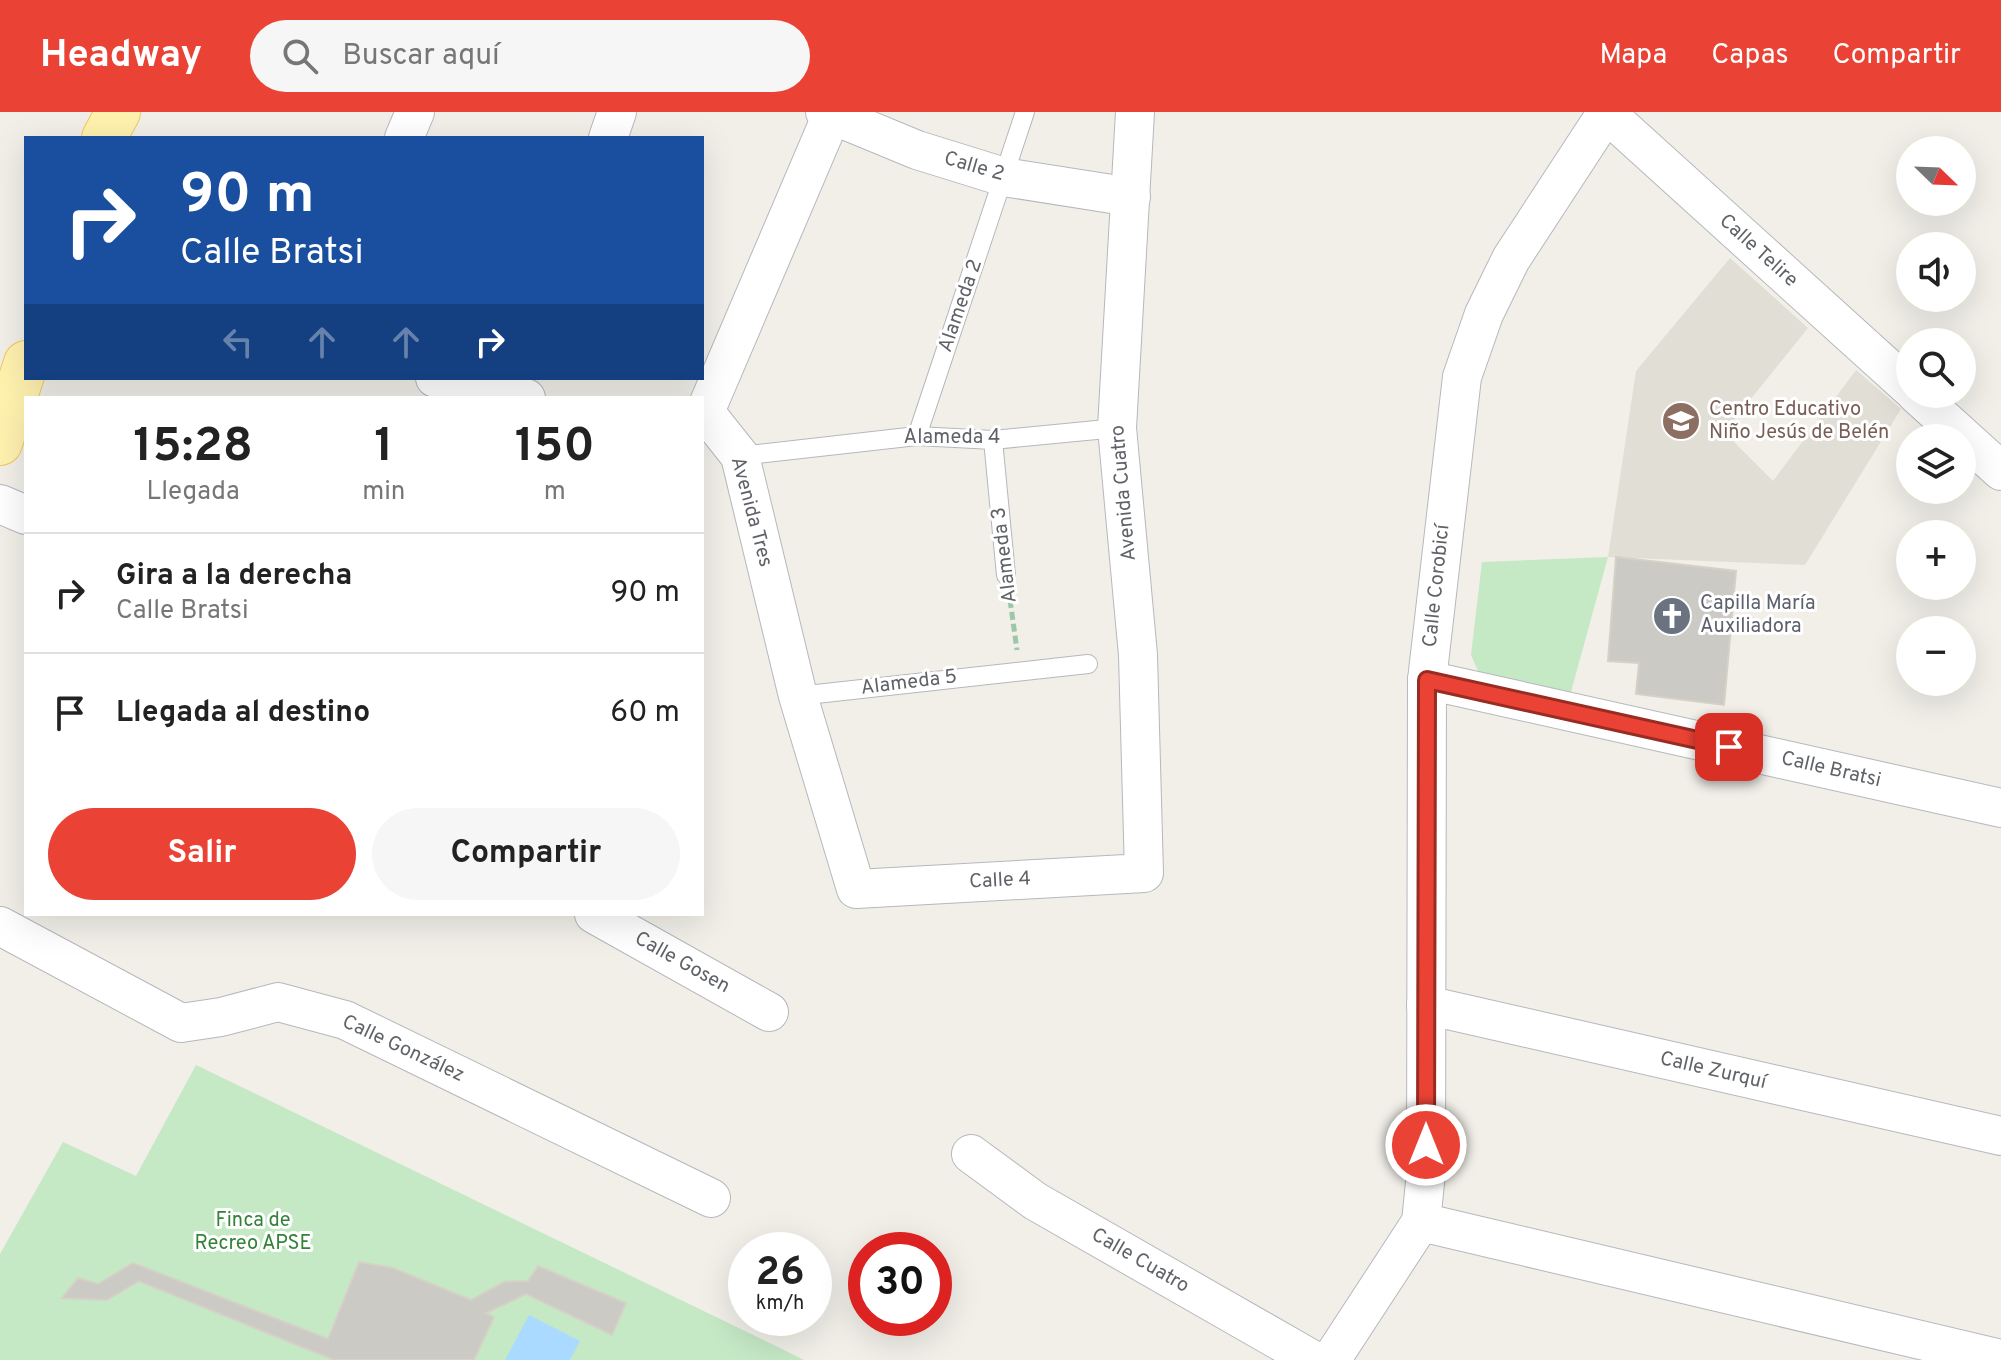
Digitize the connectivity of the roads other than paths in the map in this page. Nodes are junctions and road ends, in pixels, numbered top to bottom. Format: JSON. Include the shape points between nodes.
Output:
{"nodes":[{"id":1,"x":118,"y":112,"type":"edge"},
{"id":2,"x":415,"y":112,"type":"edge"},
{"id":3,"x":617,"y":112,"type":"edge"},
{"id":4,"x":1025,"y":112,"type":"edge"},
{"id":5,"x":1135,"y":112,"type":"edge"},
{"id":6,"x":1606,"y":112,"type":"edge"},
{"id":7,"x":830,"y":113,"type":"edge"},
{"id":8,"x":105,"y":136,"type":"edge"},
{"id":9,"x":405,"y":136,"type":"edge"},
{"id":10,"x":609,"y":136,"type":"edge"},
{"id":11,"x":1004,"y":177,"type":"junction"},
{"id":12,"x":1131,"y":197,"type":"junction"},
{"id":13,"x":24,"y":369,"type":"edge"},
{"id":14,"x":1896,"y":375,"type":"edge"},
{"id":15,"x":443,"y":380,"type":"edge"},
{"id":16,"x":510,"y":396,"type":"edge"},
{"id":17,"x":1931,"y":408,"type":"edge"},
{"id":18,"x":704,"y":412,"type":"edge"},
{"id":19,"x":1117,"y":428,"type":"junction"},
{"id":20,"x":917,"y":436,"type":"junction"},
{"id":21,"x":993,"y":440,"type":"junction"},
{"id":22,"x":0,"y":443,"type":"edge"},
{"id":23,"x":740,"y":456,"type":"junction"},
{"id":24,"x":2001,"y":471,"type":"edge"},
{"id":25,"x":0,"y":504,"type":"edge"},
{"id":26,"x":24,"y":514,"type":"edge"},
{"id":27,"x":1006,"y":575,"type":"road end"},
{"id":28,"x":1088,"y":664,"type":"dead end"},
{"id":29,"x":1427,"y":680,"type":"junction"},
{"id":30,"x":798,"y":696,"type":"junction"},
{"id":31,"x":2001,"y":808,"type":"edge"},
{"id":32,"x":1144,"y":873,"type":"joint"},
{"id":33,"x":856,"y":889,"type":"joint"},
{"id":34,"x":598,"y":916,"type":"edge"},
{"id":35,"x":0,"y":926,"type":"edge"},
{"id":36,"x":1426,"y":1005,"type":"junction"},
{"id":37,"x":769,"y":1012,"type":"dead end"},
{"id":38,"x":2001,"y":1136,"type":"edge"},
{"id":39,"x":971,"y":1154,"type":"dead end"},
{"id":40,"x":711,"y":1198,"type":"dead end"},
{"id":41,"x":1421,"y":1222,"type":"junction"},
{"id":42,"x":2001,"y":1359,"type":"edge"},
{"id":43,"x":1313,"y":1360,"type":"edge"},
{"id":44,"x":1331,"y":1360,"type":"edge"}],
"edges":[{"from":1,"to":8,"type":"main road"},
{"from":2,"to":9,"type":"street"},
{"from":3,"to":10,"type":"street"},
{"from":4,"to":11,"type":"lane","name":"Alameda 2"},
{"from":5,"to":12,"type":"street","name":"Avenida Cuatro"},
{"from":6,"to":14,"type":"street","name":"Calle Telire"},
{"from":6,"to":29,"type":"street","name":"Calle Corobicí","via":[[1511,259],[1462,377]]},
{"from":7,"to":11,"type":"street","name":"Calle 2","via":[[917,150]]},
{"from":7,"to":18,"type":"street","name":"Avenida Tres"},
{"from":11,"to":12,"type":"street","name":"Calle 2"},
{"from":11,"to":20,"type":"lane","name":"Alameda 2"},
{"from":12,"to":19,"type":"street","name":"Avenida Cuatro"},
{"from":13,"to":22,"type":"main road"},
{"from":15,"to":16,"type":"street"},
{"from":17,"to":24,"type":"street"},
{"from":18,"to":23,"type":"street","name":"Avenida Tres"},
{"from":19,"to":21,"type":"lane","name":"Alameda 4"},
{"from":19,"to":32,"type":"street","name":"Avenida Cuatro","via":[[1138,655]]},
{"from":20,"to":21,"type":"lane","name":"Alameda 4"},
{"from":20,"to":23,"type":"lane","name":"Alameda 4"},
{"from":21,"to":27,"type":"lane","name":"Alameda 3"},
{"from":23,"to":30,"type":"street","name":"Avenida Tres"},
{"from":25,"to":26,"type":"street"},
{"from":28,"to":30,"type":"lane","name":"Alameda 5"},
{"from":29,"to":31,"type":"street","name":"Calle Bratsi"},
{"from":29,"to":36,"type":"street","name":"Calle Corobicí"},
{"from":30,"to":33,"type":"street","name":"Avenida Tres"},
{"from":32,"to":33,"type":"street","name":"Calle 4"},
{"from":34,"to":37,"type":"street","name":"Calle Gosen"},
{"from":35,"to":40,"type":"street","name":"Calle González","via":[[181,1023],[278,1002],[345,1020]]},
{"from":36,"to":38,"type":"street","name":"Calle Zurquí"},
{"from":36,"to":41,"type":"street","name":"Calle Corobicí"},
{"from":39,"to":43,"type":"street","name":"Calle Cuatro","via":[[1035,1201]]},
{"from":41,"to":42,"type":"street"},
{"from":41,"to":44,"type":"street","name":"Calle Corobicí"}]}
